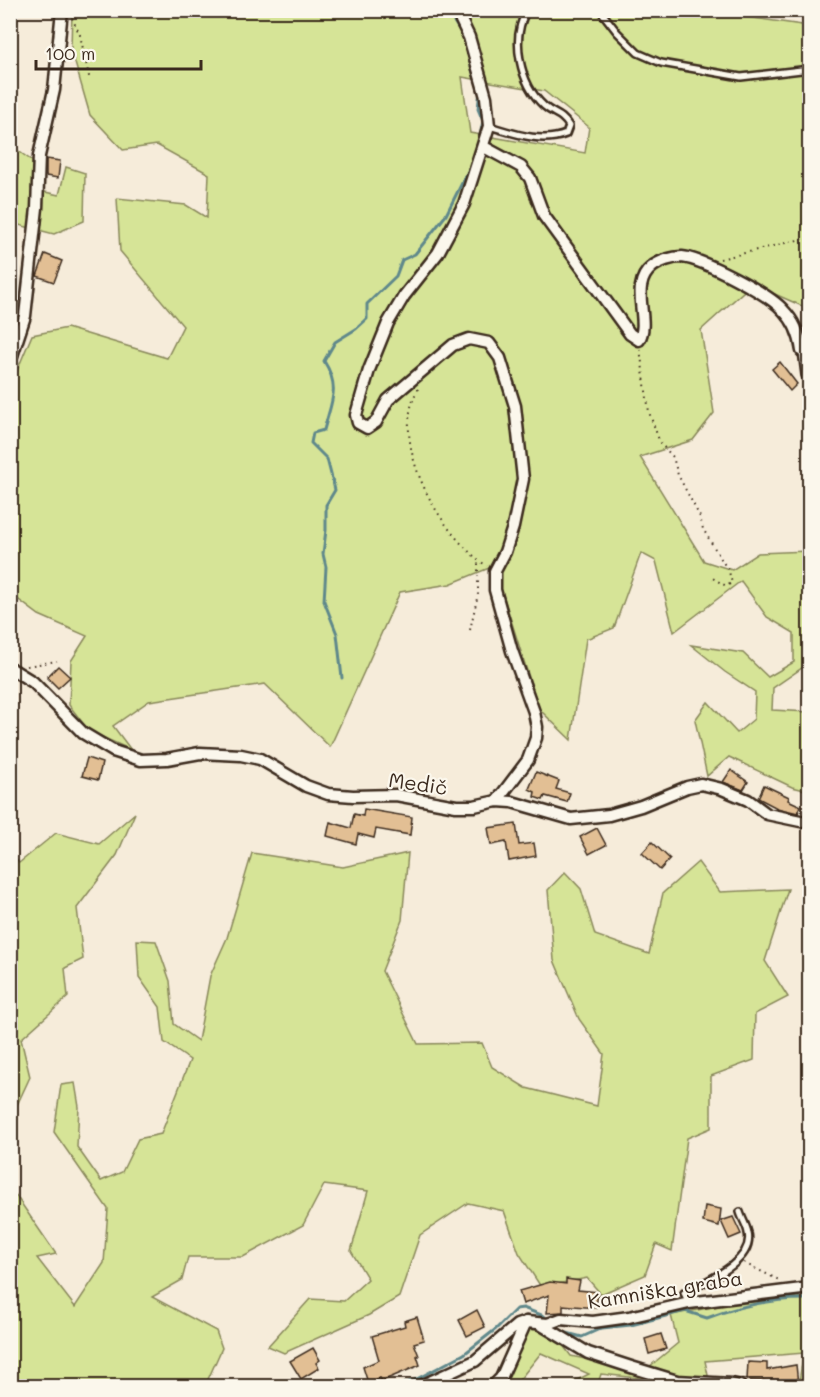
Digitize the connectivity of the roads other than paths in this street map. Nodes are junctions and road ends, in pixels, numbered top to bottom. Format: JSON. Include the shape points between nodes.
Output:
{"nodes":[{"id":1,"x":62,"y":10,"type":"edge"},
{"id":2,"x":456,"y":10,"type":"edge"},
{"id":3,"x":527,"y":10,"type":"edge"},
{"id":4,"x":600,"y":10,"type":"edge"},
{"id":5,"x":810,"y":69,"type":"edge"},
{"id":6,"x":489,"y":126,"type":"junction"},
{"id":7,"x":484,"y":147,"type":"junction"},
{"id":8,"x":802,"y":351,"type":"joint"},
{"id":9,"x":10,"y":362,"type":"edge"},
{"id":10,"x":810,"y":385,"type":"edge"},
{"id":11,"x":11,"y":668,"type":"edge"},
{"id":12,"x":497,"y":801,"type":"junction"},
{"id":13,"x":810,"y":823,"type":"edge"},
{"id":14,"x":740,"y":1212,"type":"dead end"},
{"id":15,"x":810,"y":1288,"type":"edge"},
{"id":16,"x":689,"y":1303,"type":"junction"},
{"id":17,"x":526,"y":1322,"type":"junction"},
{"id":18,"x":543,"y":1324,"type":"junction"},
{"id":19,"x":421,"y":1386,"type":"edge"},
{"id":20,"x":493,"y":1386,"type":"edge"},
{"id":21,"x":740,"y":1386,"type":"edge"}],
"edges":[{"from":1,"to":9,"type":"street","via":[[54,90],[39,156],[25,316]]},
{"from":2,"to":6,"type":"street","via":[[469,37],[486,97]]},
{"from":3,"to":6,"type":"lane","via":[[519,60],[544,107],[564,117],[569,126],[566,134],[557,138],[524,137]]},
{"from":4,"to":5,"type":"lane","via":[[638,53],[661,63],[741,77]]},
{"from":6,"to":7,"type":"street"},
{"from":7,"to":8,"type":"street","via":[[521,167],[530,178],[544,216],[630,334],[639,340],[644,333],[642,279],[652,267],[682,257],[741,280],[783,309],[795,326]]},
{"from":7,"to":12,"type":"street","via":[[464,204],[438,253],[388,323],[356,415],[358,423],[366,428],[376,422],[388,400],[453,345],[469,339],[489,342],[500,358],[515,406],[523,478],[513,527],[495,571],[495,590],[537,727],[528,760]]},
{"from":8,"to":10,"type":"lane"},
{"from":11,"to":12,"type":"street","name":"Medič","via":[[33,682],[83,733],[113,751],[141,760],[200,753],[241,755],[260,759],[328,794],[396,795],[456,806]]},
{"from":12,"to":13,"type":"street","name":"Medič","via":[[527,804],[571,819],[592,818],[641,806],[701,784],[748,800],[767,814]]},
{"from":14,"to":16,"type":"lane","via":[[749,1235],[747,1248],[739,1261],[684,1293]]},
{"from":15,"to":16,"type":"street","name":"Kamniška graba"},
{"from":16,"to":18,"type":"street","name":"Kamniška graba","via":[[629,1317],[593,1322],[561,1319]]},
{"from":17,"to":18,"type":"street","name":"Kamniška graba"},
{"from":17,"to":19,"type":"street","via":[[517,1325],[475,1361]]},
{"from":17,"to":20,"type":"street"},
{"from":18,"to":21,"type":"street","via":[[588,1353],[631,1367],[677,1381]]}]}
